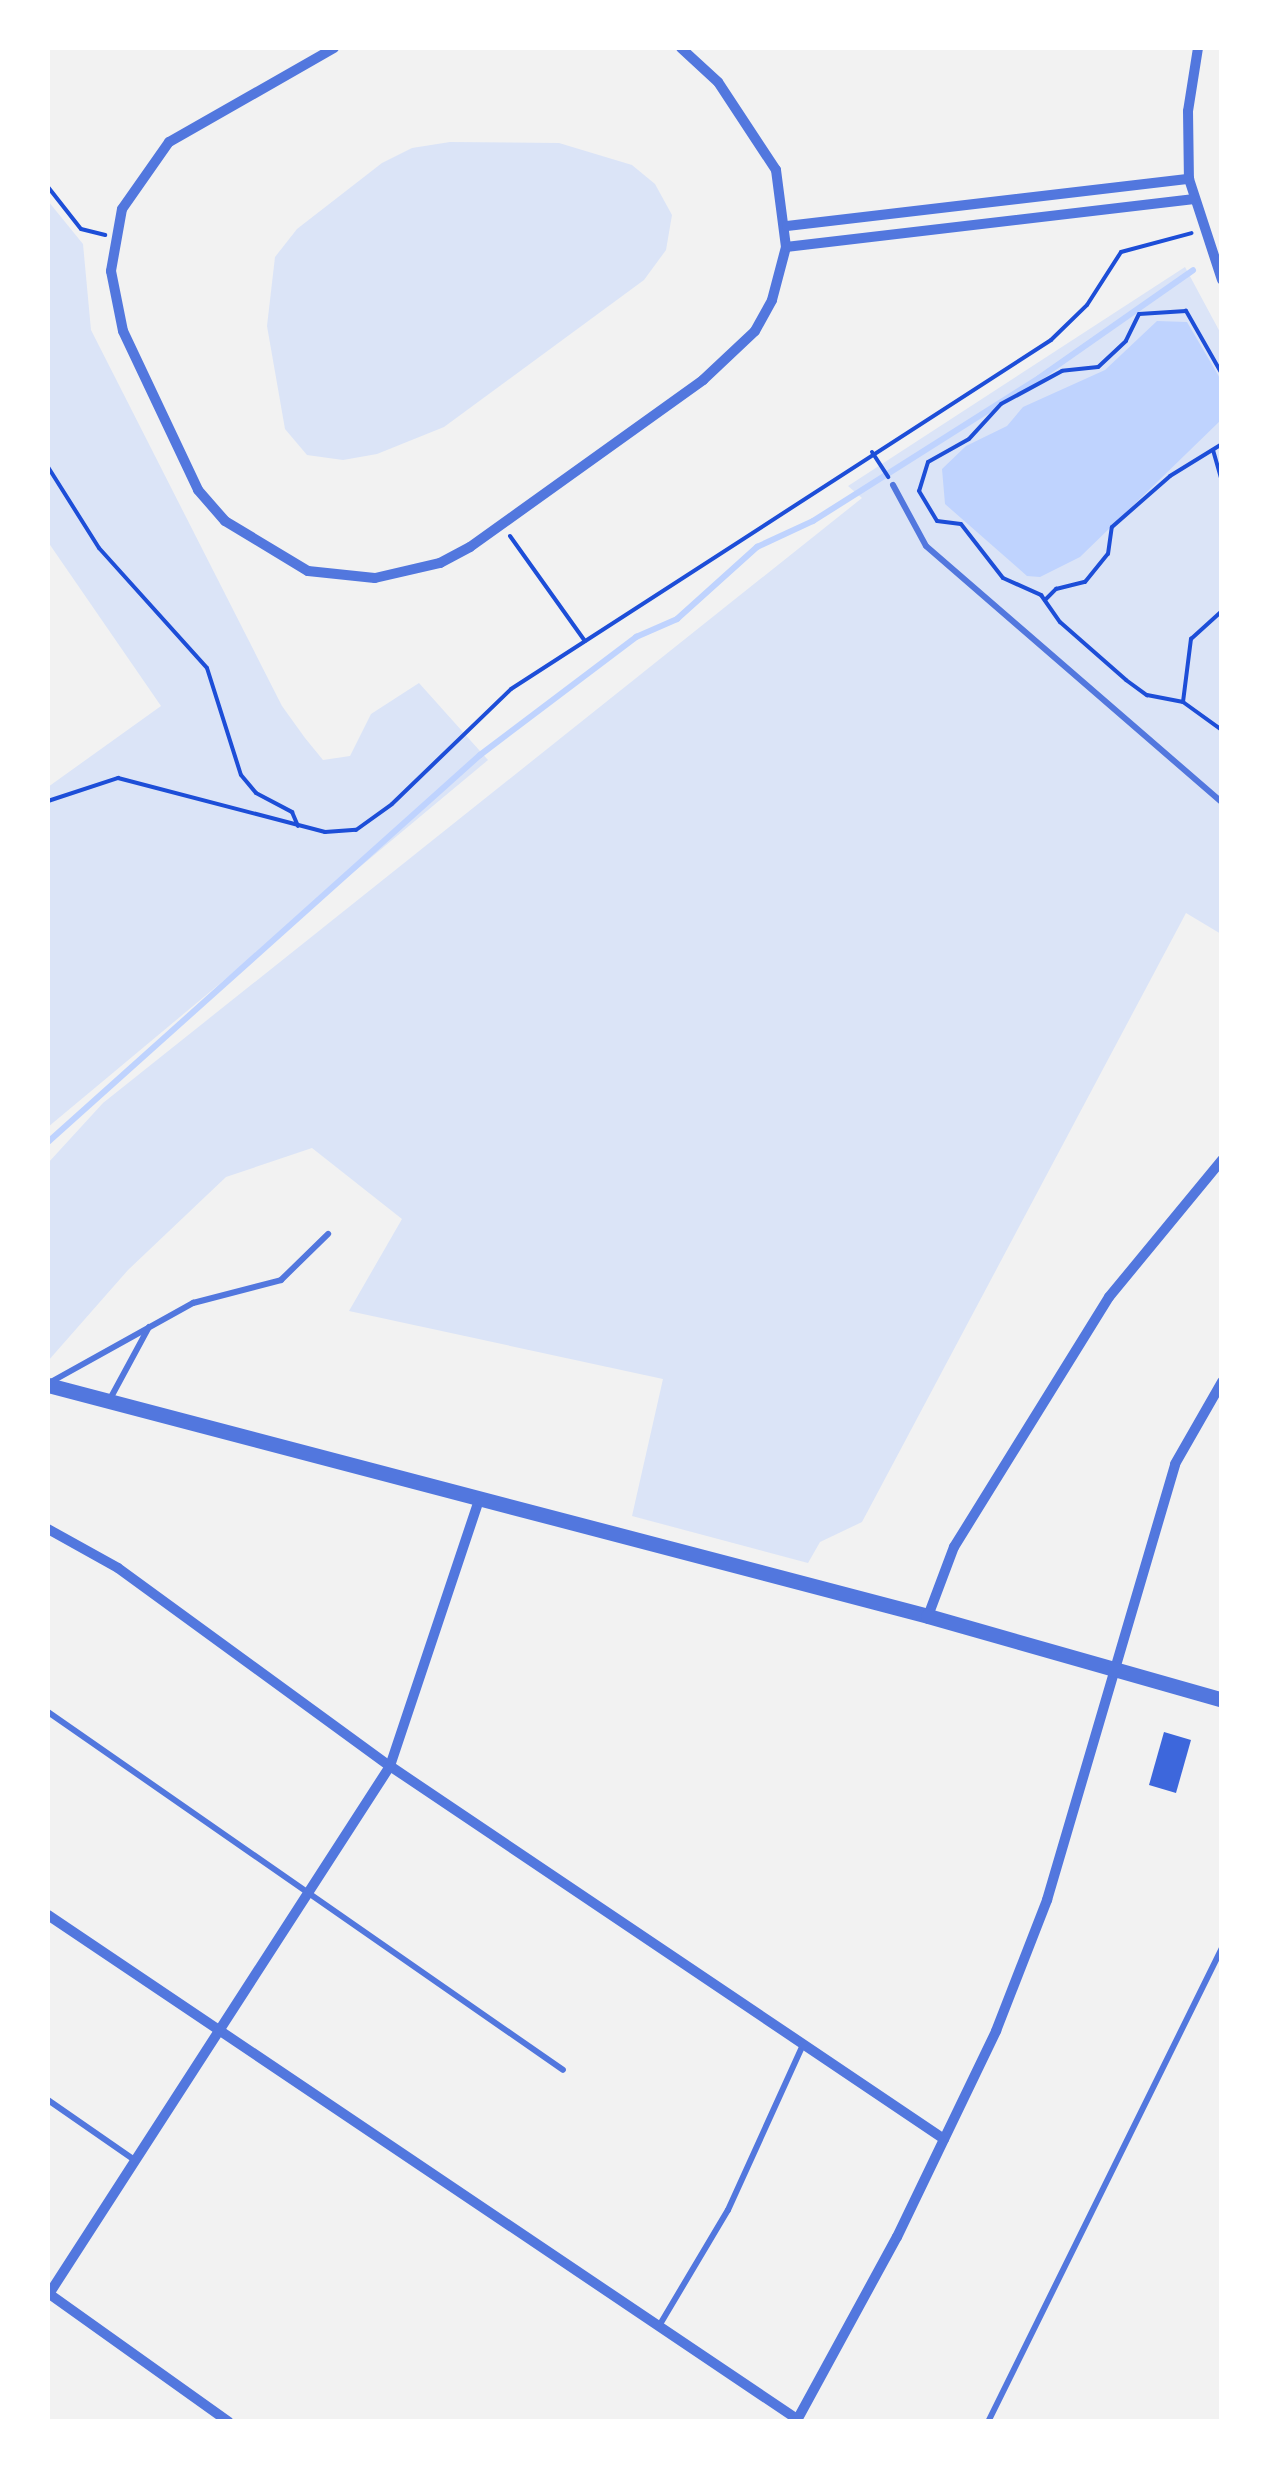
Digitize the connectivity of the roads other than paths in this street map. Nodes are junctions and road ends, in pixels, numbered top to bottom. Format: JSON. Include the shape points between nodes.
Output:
{"nodes":[{"id":1,"x":334,"y":48,"type":"edge"},
{"id":2,"x":681,"y":48,"type":"edge"},
{"id":3,"x":1198,"y":48,"type":"edge"},
{"id":4,"x":1189,"y":179,"type":"junction"},
{"id":5,"x":1192,"y":198,"type":"junction"},
{"id":6,"x":787,"y":226,"type":"junction"},
{"id":7,"x":786,"y":247,"type":"junction"},
{"id":8,"x":1222,"y":280,"type":"edge"},
{"id":9,"x":893,"y":485,"type":"road end"},
{"id":10,"x":1222,"y":802,"type":"edge"},
{"id":11,"x":1222,"y":1160,"type":"edge"},
{"id":12,"x":328,"y":1234,"type":"dead end"},
{"id":13,"x":153,"y":1322,"type":"junction"},
{"id":14,"x":1222,"y":1382,"type":"edge"},
{"id":15,"x":48,"y":1385,"type":"edge"},
{"id":16,"x":109,"y":1402,"type":"junction"},
{"id":17,"x":479,"y":1500,"type":"junction"},
{"id":18,"x":48,"y":1530,"type":"edge"},
{"id":19,"x":928,"y":1616,"type":"junction"},
{"id":20,"x":1116,"y":1671,"type":"junction"},
{"id":21,"x":1222,"y":1700,"type":"edge"},
{"id":22,"x":48,"y":1712,"type":"edge"},
{"id":23,"x":390,"y":1766,"type":"junction"},
{"id":24,"x":308,"y":1893,"type":"junction"},
{"id":25,"x":48,"y":1915,"type":"edge"},
{"id":26,"x":1222,"y":1948,"type":"edge"},
{"id":27,"x":221,"y":2030,"type":"junction"},
{"id":28,"x":804,"y":2046,"type":"junction"},
{"id":29,"x":564,"y":2070,"type":"dead end"},
{"id":30,"x":48,"y":2100,"type":"edge"},
{"id":31,"x":944,"y":2140,"type":"junction"},
{"id":32,"x":136,"y":2161,"type":"junction"},
{"id":33,"x":48,"y":2293,"type":"edge"},
{"id":34,"x":659,"y":2326,"type":"junction"},
{"id":35,"x":796,"y":2420,"type":"edge"},
{"id":36,"x":229,"y":2422,"type":"edge"},
{"id":37,"x":988,"y":2422,"type":"edge"}],
"edges":[{"from":1,"to":7,"type":"street","via":[[169,142],[132,189],[114,237],[111,271],[123,331],[198,490],[248,540],[308,571],[375,578],[440,563],[501,524],[734,354],[772,300]]},
{"from":2,"to":6,"type":"street","via":[[718,82],[761,143],[776,170]]},
{"from":3,"to":4,"type":"street","via":[[1188,111]]},
{"from":4,"to":5,"type":"street"},
{"from":4,"to":6,"type":"street"},
{"from":5,"to":7,"type":"street"},
{"from":5,"to":8,"type":"street"},
{"from":6,"to":7,"type":"street"},
{"from":9,"to":10,"type":"lane","via":[[926,546]]},
{"from":11,"to":19,"type":"street","via":[[1109,1297],[954,1546]]},
{"from":12,"to":13,"type":"lane","via":[[280,1280],[193,1303]]},
{"from":13,"to":15,"type":"lane"},
{"from":13,"to":16,"type":"lane"},
{"from":14,"to":20,"type":"street","via":[[1175,1464]]},
{"from":15,"to":16,"type":"street"},
{"from":16,"to":17,"type":"street"},
{"from":17,"to":19,"type":"street"},
{"from":17,"to":23,"type":"street"},
{"from":18,"to":23,"type":"street","via":[[118,1568]]},
{"from":19,"to":20,"type":"street"},
{"from":20,"to":21,"type":"street"},
{"from":20,"to":31,"type":"street","via":[[1048,1900]]},
{"from":22,"to":24,"type":"lane"},
{"from":23,"to":24,"type":"street"},
{"from":23,"to":28,"type":"street"},
{"from":24,"to":27,"type":"street"},
{"from":24,"to":29,"type":"lane"},
{"from":25,"to":27,"type":"street"},
{"from":26,"to":37,"type":"lane"},
{"from":27,"to":32,"type":"street"},
{"from":27,"to":34,"type":"street"},
{"from":28,"to":31,"type":"street"},
{"from":28,"to":34,"type":"lane","via":[[728,2210]]},
{"from":30,"to":32,"type":"lane"},
{"from":31,"to":35,"type":"street","via":[[832,2364]]},
{"from":32,"to":33,"type":"street"},
{"from":33,"to":36,"type":"street"},
{"from":34,"to":35,"type":"street"}]}
